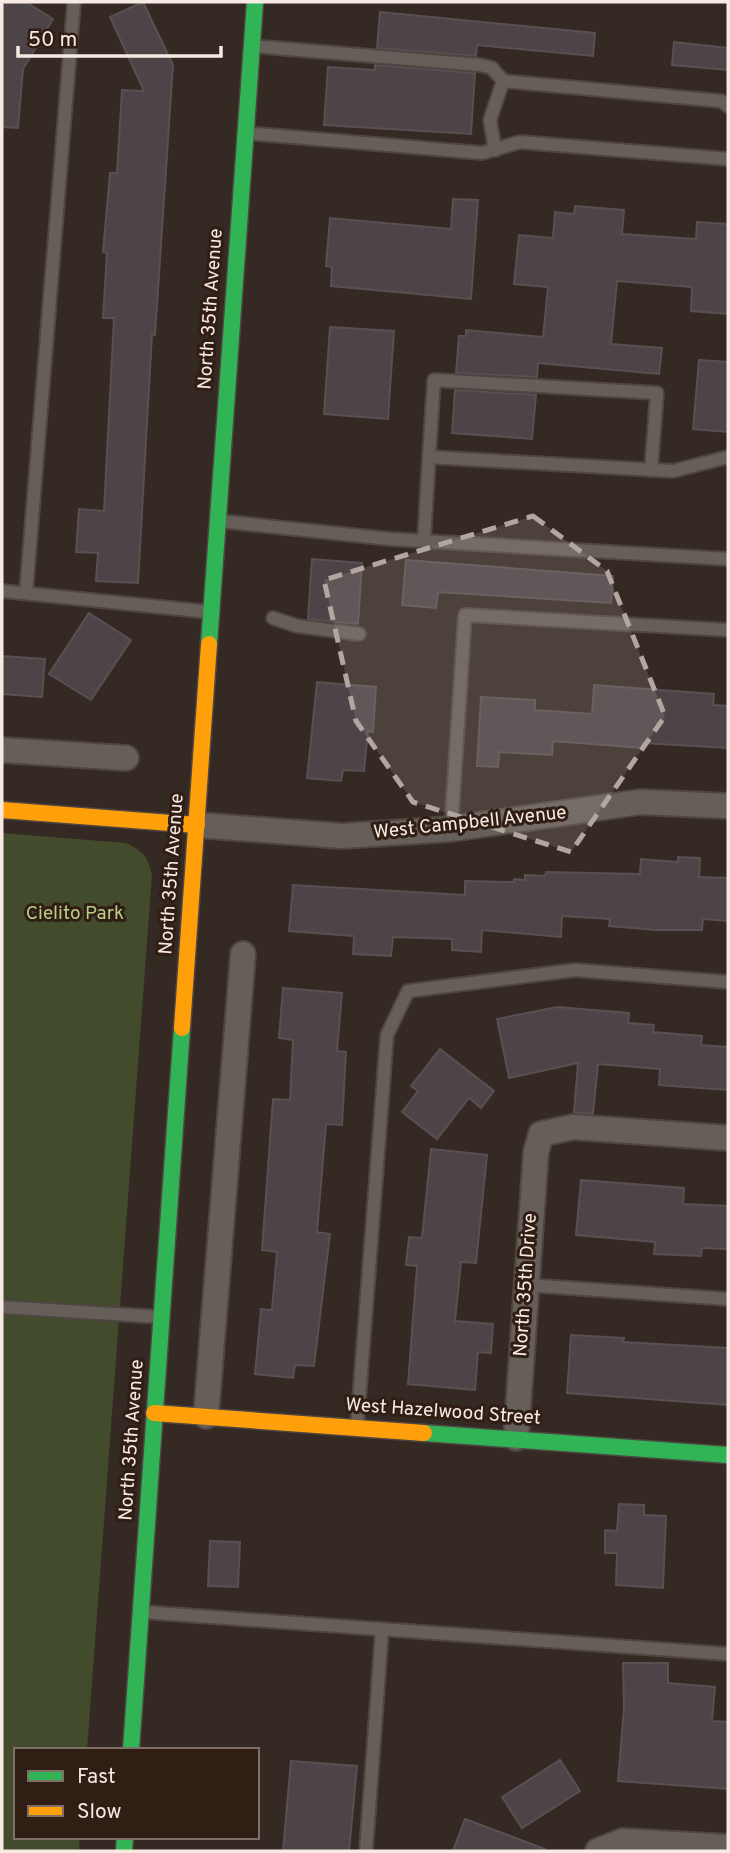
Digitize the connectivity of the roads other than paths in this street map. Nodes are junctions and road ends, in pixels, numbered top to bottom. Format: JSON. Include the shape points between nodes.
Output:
{"nodes":[{"id":1,"x":74,"y":2,"type":"edge"},
{"id":2,"x":255,"y":2,"type":"edge"},
{"id":3,"x":251,"y":46,"type":"junction"},
{"id":4,"x":503,"y":81,"type":"junction"},
{"id":5,"x":728,"y":106,"type":"edge"},
{"id":6,"x":245,"y":133,"type":"junction"},
{"id":7,"x":495,"y":150,"type":"junction"},
{"id":8,"x":728,"y":156,"type":"edge"},
{"id":9,"x":429,"y":457,"type":"junction"},
{"id":10,"x":728,"y":457,"type":"edge"},
{"id":11,"x":652,"y":470,"type":"junction"},
{"id":12,"x":217,"y":521,"type":"junction"},
{"id":13,"x":424,"y":541,"type":"junction"},
{"id":14,"x":728,"y":559,"type":"edge"},
{"id":15,"x":2,"y":591,"type":"edge"},
{"id":16,"x":26,"y":593,"type":"junction"},
{"id":17,"x":211,"y":612,"type":"junction"},
{"id":18,"x":273,"y":618,"type":"dead end"},
{"id":19,"x":728,"y":630,"type":"edge"},
{"id":20,"x":359,"y":634,"type":"dead end"},
{"id":21,"x":2,"y":750,"type":"edge"},
{"id":22,"x":126,"y":758,"type":"dead end"},
{"id":23,"x":728,"y":806,"type":"edge"},
{"id":24,"x":2,"y":810,"type":"edge"},
{"id":25,"x":197,"y":825,"type":"junction"},
{"id":26,"x":451,"y":829,"type":"junction"},
{"id":27,"x":243,"y":954,"type":"dead end"},
{"id":28,"x":728,"y":982,"type":"edge"},
{"id":29,"x":728,"y":1139,"type":"edge"},
{"id":30,"x":526,"y":1285,"type":"junction"},
{"id":31,"x":728,"y":1299,"type":"edge"},
{"id":32,"x":2,"y":1307,"type":"edge"},
{"id":33,"x":161,"y":1317,"type":"junction"},
{"id":34,"x":154,"y":1413,"type":"junction"},
{"id":35,"x":206,"y":1416,"type":"junction"},
{"id":36,"x":357,"y":1428,"type":"junction"},
{"id":37,"x":516,"y":1438,"type":"junction"},
{"id":38,"x":728,"y":1455,"type":"edge"},
{"id":39,"x":141,"y":1612,"type":"junction"},
{"id":40,"x":382,"y":1630,"type":"junction"},
{"id":41,"x":728,"y":1654,"type":"edge"},
{"id":42,"x":131,"y":1748,"type":"edge"},
{"id":43,"x":728,"y":1847,"type":"edge"},
{"id":44,"x":366,"y":1851,"type":"edge"},
{"id":45,"x":598,"y":1851,"type":"edge"}],
"edges":[{"from":1,"to":16,"type":"lane"},
{"from":2,"to":3,"type":"main road","name":"North 35th Avenue"},
{"from":3,"to":4,"type":"lane","via":[[480,65],[492,68]]},
{"from":3,"to":6,"type":"main road","name":"North 35th Avenue"},
{"from":4,"to":5,"type":"lane","via":[[721,101]]},
{"from":4,"to":7,"type":"lane","via":[[490,120]]},
{"from":6,"to":7,"type":"lane","via":[[482,153]]},
{"from":6,"to":12,"type":"main road","name":"North 35th Avenue"},
{"from":7,"to":8,"type":"lane","via":[[520,142]]},
{"from":9,"to":11,"type":"lane"},
{"from":9,"to":11,"type":"lane","via":[[434,380],[643,392],[657,393]]},
{"from":9,"to":13,"type":"lane"},
{"from":10,"to":11,"type":"lane","via":[[673,471]]},
{"from":12,"to":13,"type":"lane"},
{"from":12,"to":17,"type":"main road","name":"North 35th Avenue"},
{"from":13,"to":14,"type":"lane"},
{"from":15,"to":16,"type":"lane"},
{"from":16,"to":17,"type":"lane"},
{"from":17,"to":25,"type":"main road","name":"North 35th Avenue"},
{"from":18,"to":20,"type":"lane"},
{"from":19,"to":26,"type":"lane","via":[[465,615]]},
{"from":21,"to":22,"type":"street"},
{"from":23,"to":26,"type":"street","name":"West Campbell Avenue","via":[[640,802]]},
{"from":24,"to":25,"type":"main road","name":"West Campbell Avenue"},
{"from":25,"to":26,"type":"street","name":"West Campbell Avenue","via":[[342,836]]},
{"from":25,"to":33,"type":"main road","name":"North 35th Avenue"},
{"from":27,"to":35,"type":"street"},
{"from":28,"to":36,"type":"lane","via":[[575,970],[408,991],[387,1035]]},
{"from":29,"to":30,"type":"street","name":"North 35th Drive","via":[[573,1127],[541,1134]]},
{"from":30,"to":31,"type":"lane"},
{"from":30,"to":37,"type":"street","name":"North 35th Drive"},
{"from":32,"to":33,"type":"lane"},
{"from":33,"to":34,"type":"main road","name":"North 35th Avenue"},
{"from":34,"to":35,"type":"main road","name":"West Hazelwood Street"},
{"from":34,"to":39,"type":"main road","name":"North 35th Avenue"},
{"from":35,"to":36,"type":"main road","name":"West Hazelwood Street"},
{"from":36,"to":37,"type":"main road","name":"West Hazelwood Street"},
{"from":37,"to":38,"type":"main road","name":"West Hazelwood Street"},
{"from":39,"to":40,"type":"lane"},
{"from":39,"to":42,"type":"main road","name":"North 35th Avenue"},
{"from":40,"to":41,"type":"lane"},
{"from":40,"to":44,"type":"lane"},
{"from":43,"to":45,"type":"street","via":[[623,1841]]}]}
